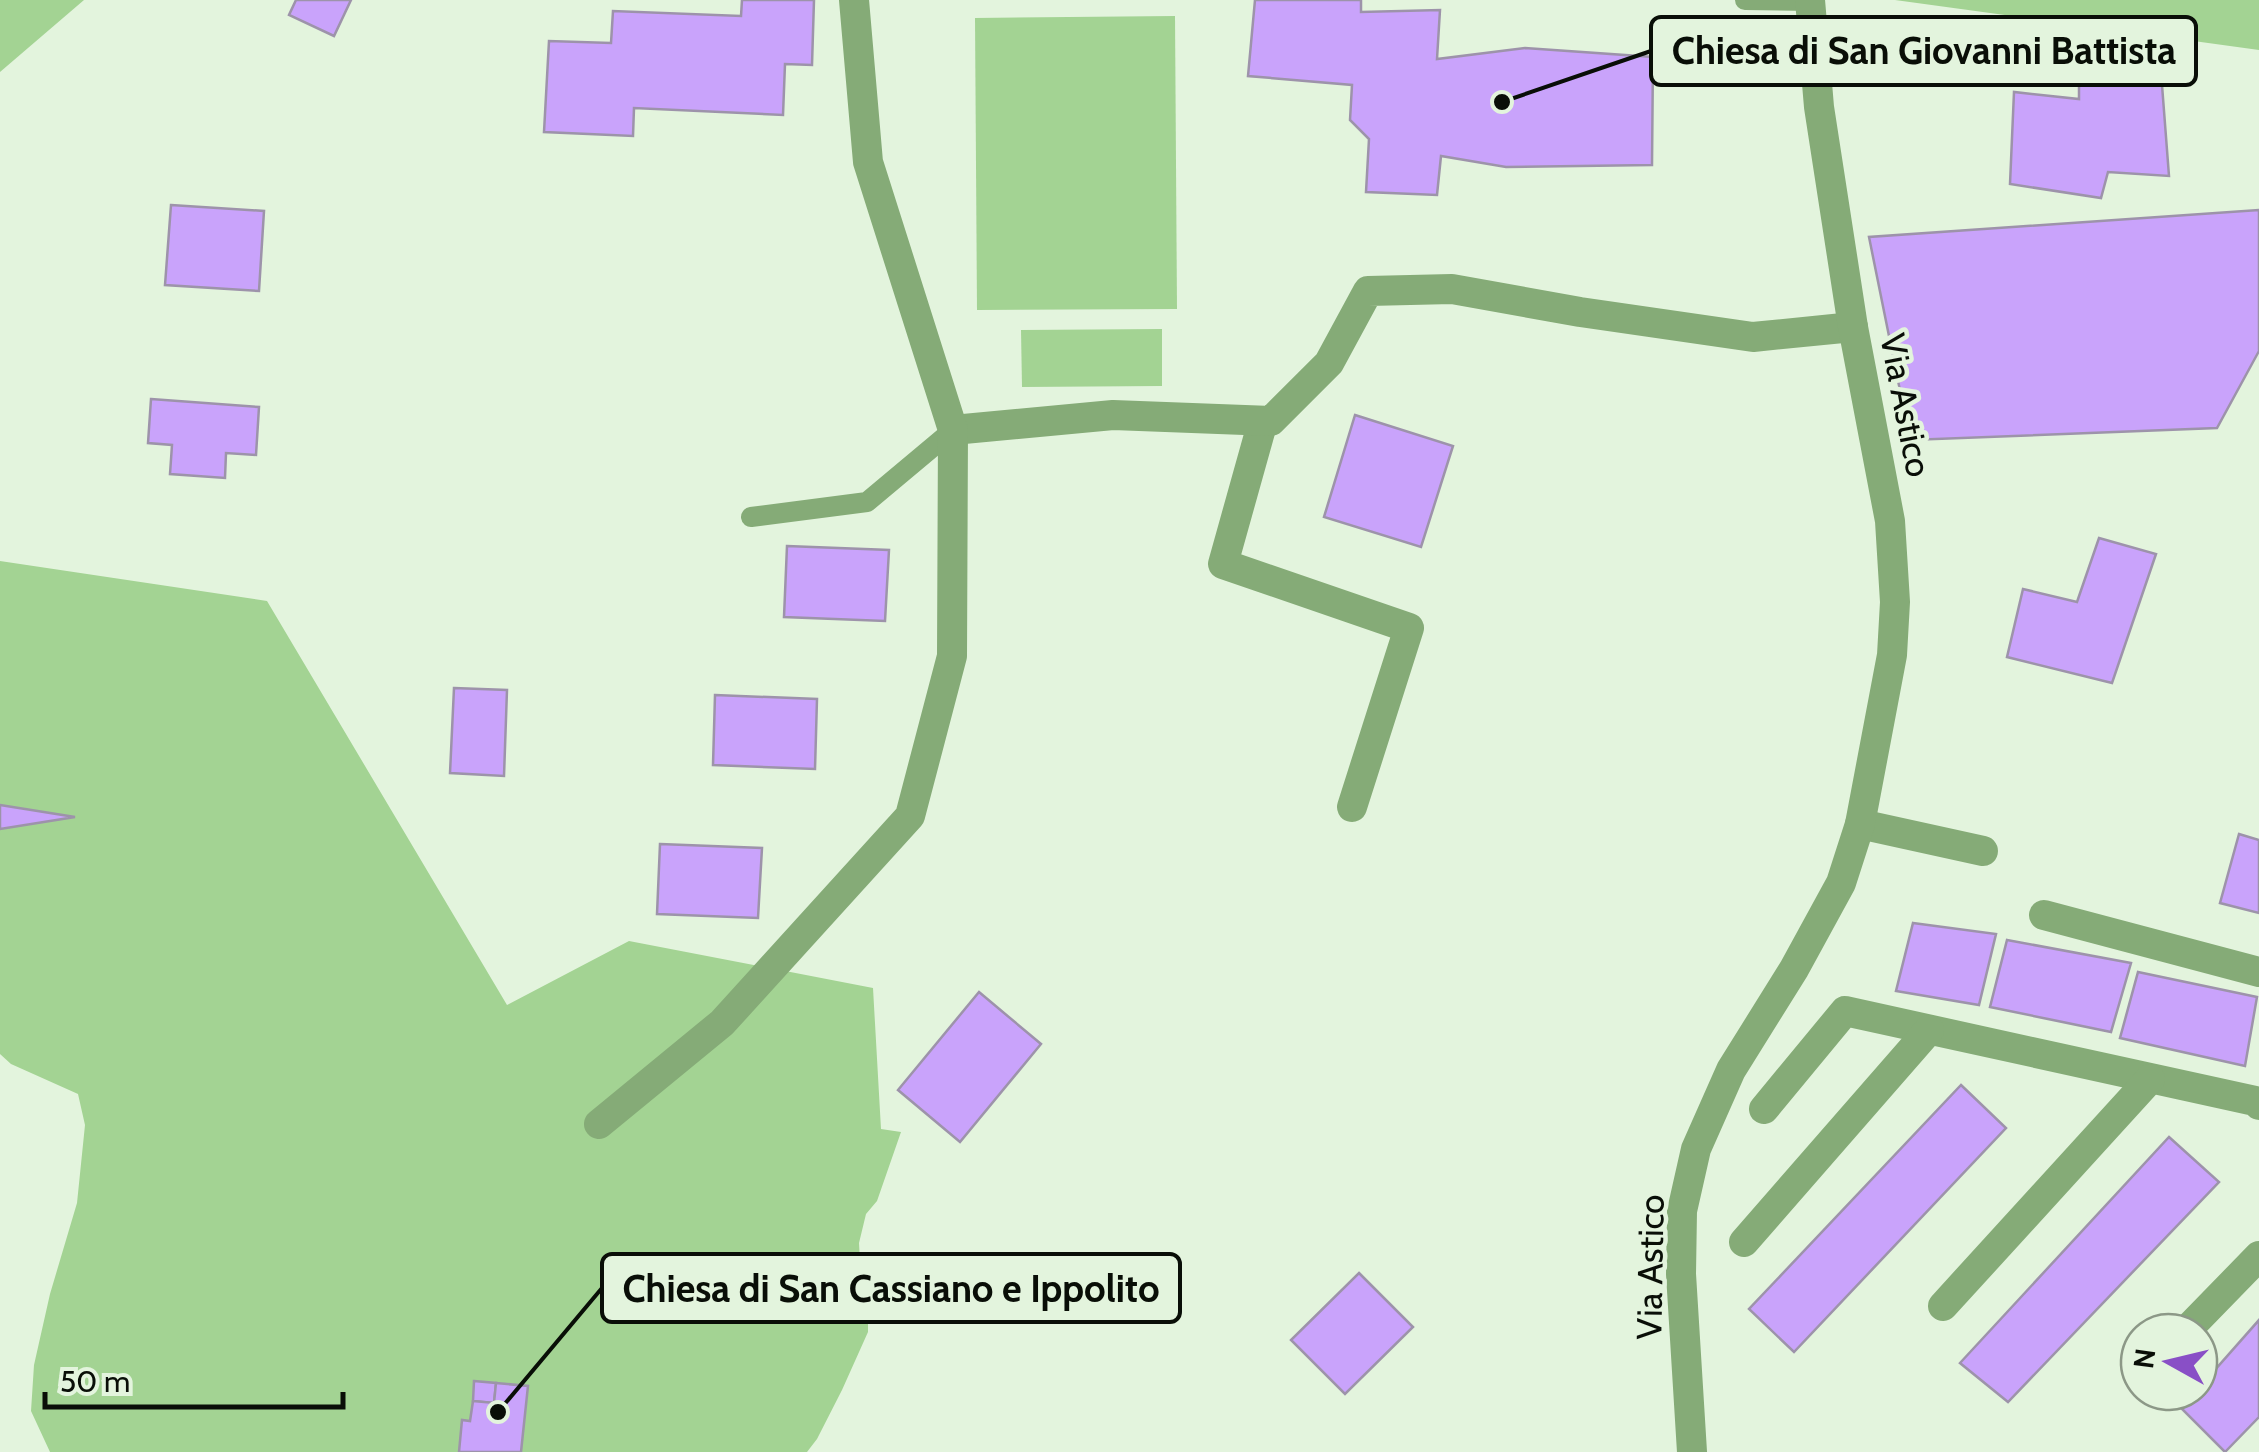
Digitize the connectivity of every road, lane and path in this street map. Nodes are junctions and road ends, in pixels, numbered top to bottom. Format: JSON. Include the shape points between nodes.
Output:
{"nodes":[{"id":1,"x":854,"y":0,"type":"edge"},
{"id":2,"x":1745,"y":0,"type":"edge"},
{"id":3,"x":1810,"y":1,"type":"edge"},
{"id":4,"x":1852,"y":327,"type":"junction"},
{"id":5,"x":1263,"y":421,"type":"junction"},
{"id":6,"x":953,"y":430,"type":"junction"},
{"id":7,"x":751,"y":518,"type":"dead end"},
{"id":8,"x":1352,"y":807,"type":"dead end"},
{"id":9,"x":1860,"y":824,"type":"junction"},
{"id":10,"x":1983,"y":851,"type":"dead end"},
{"id":11,"x":2044,"y":915,"type":"dead end"},
{"id":12,"x":2259,"y":972,"type":"edge"},
{"id":13,"x":1929,"y":1030,"type":"junction"},
{"id":14,"x":2150,"y":1079,"type":"junction"},
{"id":15,"x":2259,"y":1105,"type":"edge"},
{"id":16,"x":1764,"y":1109,"type":"dead end"},
{"id":17,"x":599,"y":1124,"type":"dead end"},
{"id":18,"x":1744,"y":1242,"type":"dead end"},
{"id":19,"x":2259,"y":1256,"type":"edge"},
{"id":20,"x":1943,"y":1306,"type":"dead end"},
{"id":21,"x":2204,"y":1312,"type":"edge"},
{"id":22,"x":1692,"y":1452,"type":"edge"}],
"edges":[{"from":1,"to":6,"type":"street","via":[[868,162]]},
{"from":2,"to":3,"type":"lane"},
{"from":3,"to":4,"type":"street","name":"Via Astico"},
{"from":4,"to":5,"type":"street","via":[[1753,337],[1452,290],[1368,291],[1329,362],[1272,421]]},
{"from":4,"to":9,"type":"street","name":"Via Astico","via":[[1890,520],[1895,602],[1892,655]]},
{"from":5,"to":6,"type":"street","via":[[1113,415]]},
{"from":5,"to":8,"type":"street","via":[[1222,564],[1409,628]]},
{"from":6,"to":7,"type":"lane","via":[[866,502]]},
{"from":6,"to":17,"type":"street","via":[[952,656],[910,816],[722,1023]]},
{"from":9,"to":10,"type":"street"},
{"from":9,"to":22,"type":"street","name":"Via Astico","via":[[1841,883],[1731,1070],[1696,1149],[1682,1211],[1681,1274]]},
{"from":11,"to":12,"type":"street"},
{"from":13,"to":14,"type":"street"},
{"from":13,"to":16,"type":"street","via":[[1845,1010]]},
{"from":13,"to":18,"type":"street"},
{"from":14,"to":15,"type":"street"},
{"from":14,"to":20,"type":"street"},
{"from":19,"to":21,"type":"street"}]}
